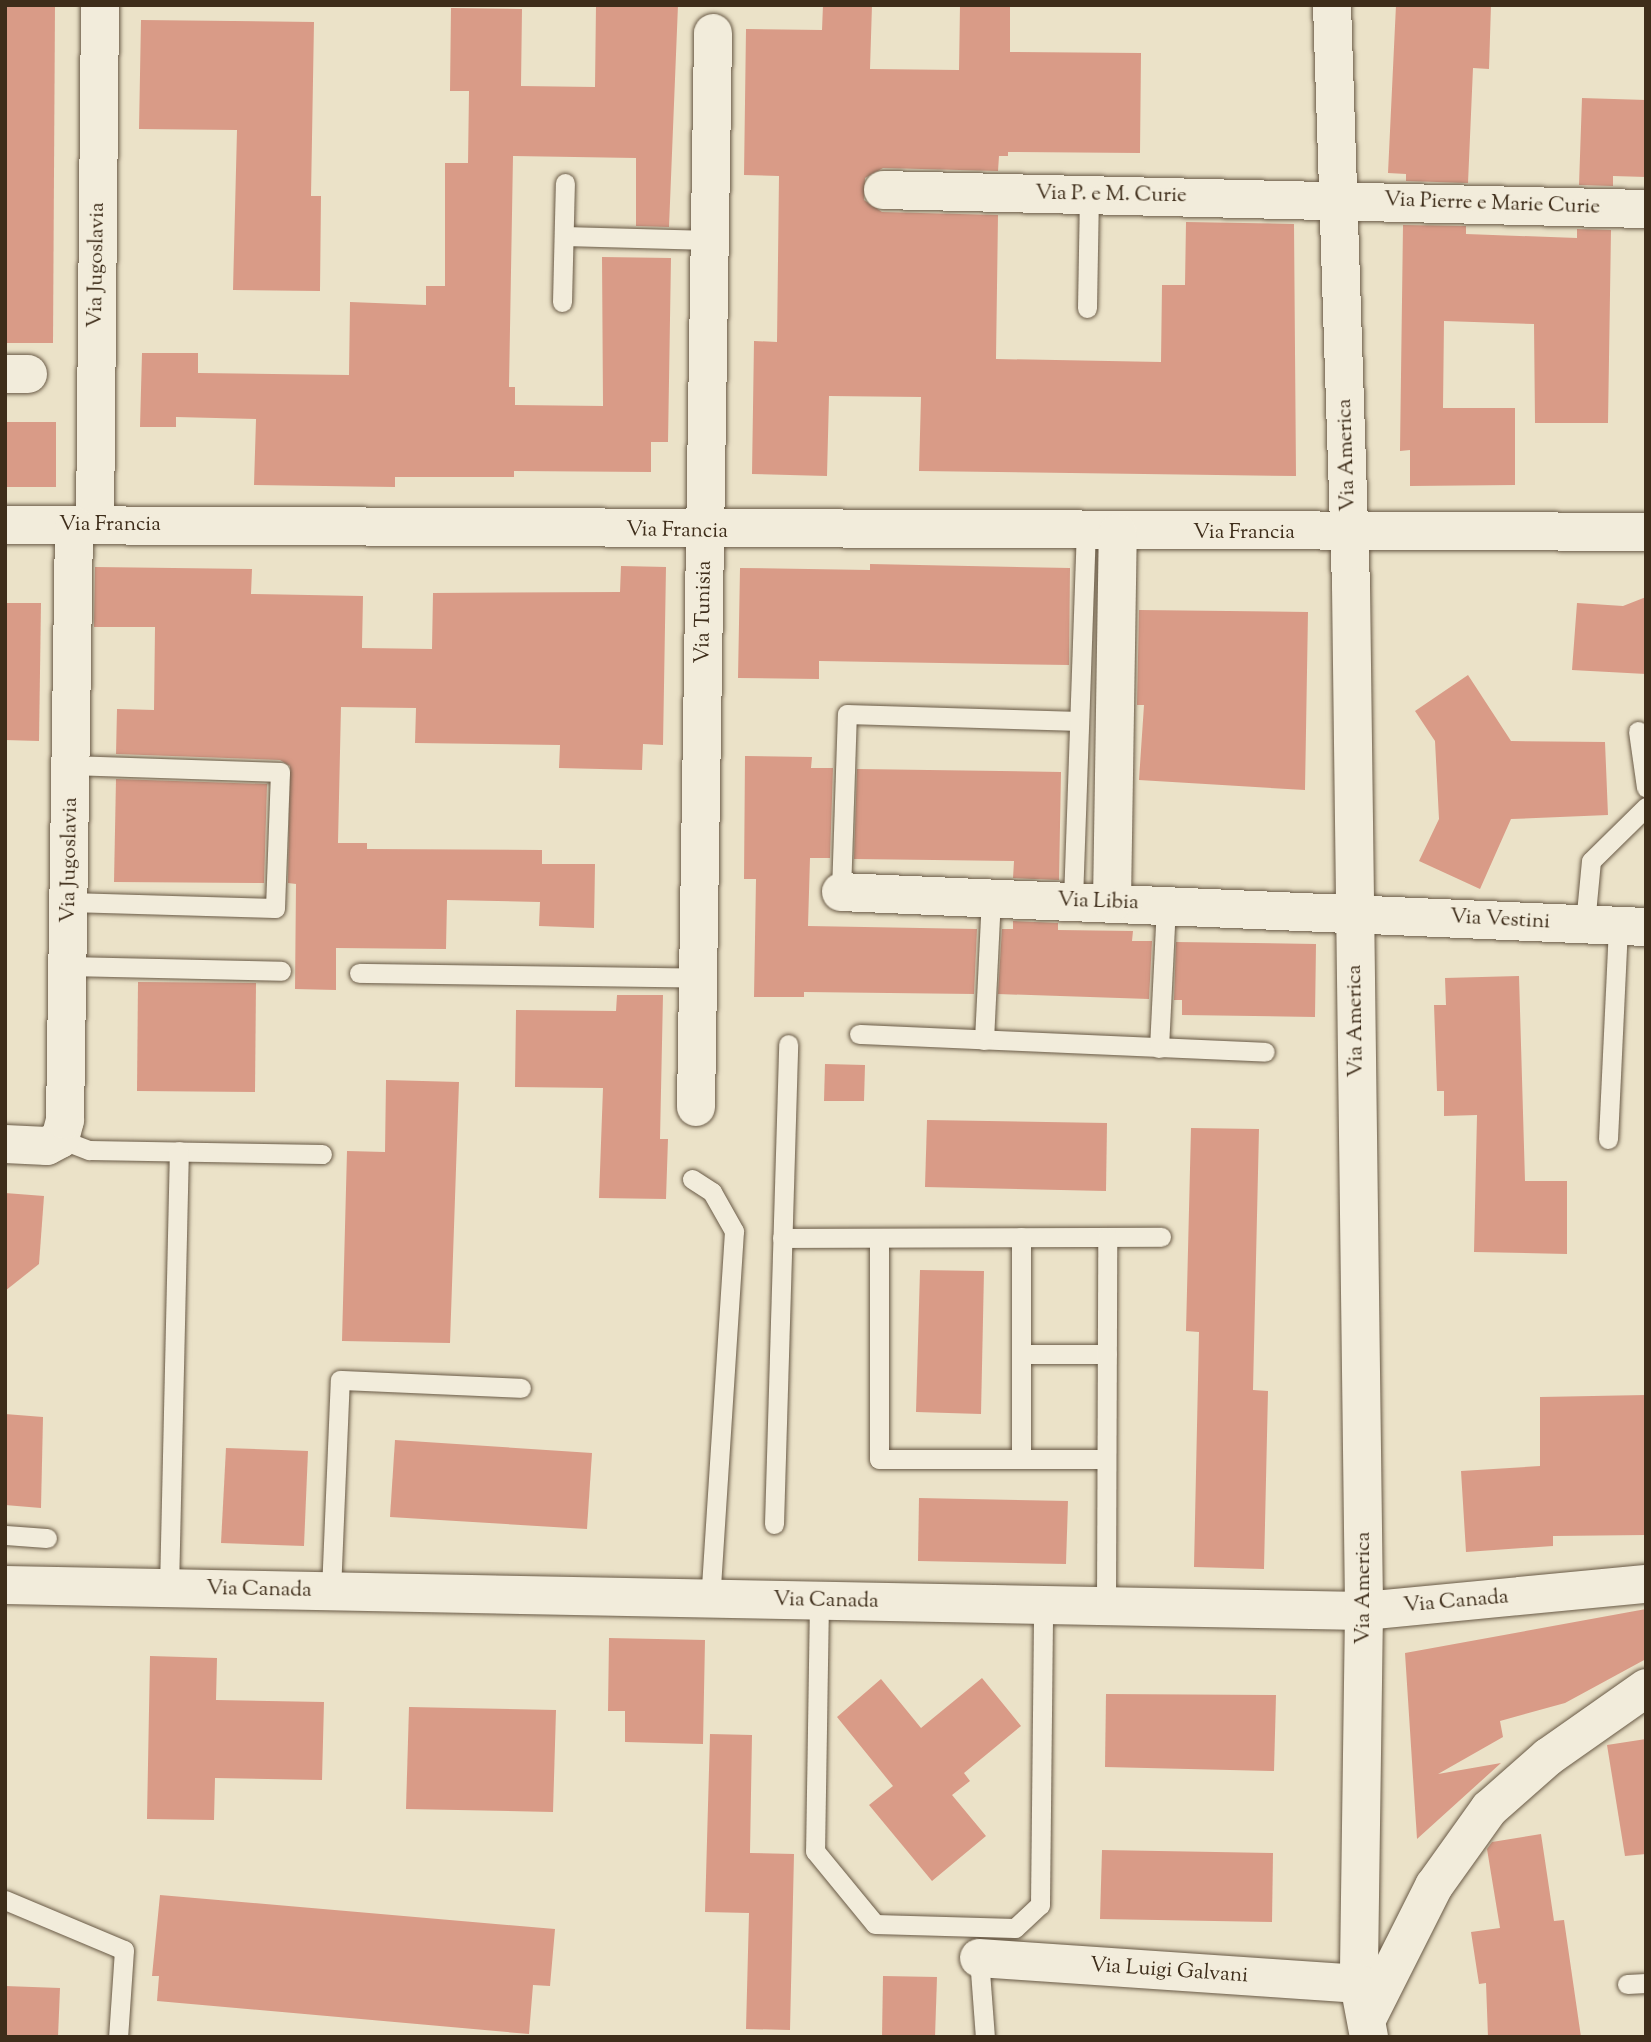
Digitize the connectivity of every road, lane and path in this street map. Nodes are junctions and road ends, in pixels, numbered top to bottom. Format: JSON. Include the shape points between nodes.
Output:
{"nodes":[{"id":1,"x":100,"y":5,"type":"edge"},
{"id":2,"x":1332,"y":5,"type":"edge"},
{"id":3,"x":713,"y":33,"type":"dead end"},
{"id":4,"x":565,"y":183,"type":"dead end"},
{"id":5,"x":883,"y":190,"type":"dead end"},
{"id":6,"x":1088,"y":194,"type":"junction"},
{"id":7,"x":1339,"y":200,"type":"junction"},
{"id":8,"x":1646,"y":209,"type":"edge"},
{"id":9,"x":564,"y":236,"type":"junction"},
{"id":10,"x":710,"y":240,"type":"junction"},
{"id":11,"x":562,"y":302,"type":"dead end"},
{"id":12,"x":1087,"y":307,"type":"dead end"},
{"id":13,"x":5,"y":525,"type":"edge"},
{"id":14,"x":84,"y":525,"type":"junction"},
{"id":15,"x":705,"y":531,"type":"junction"},
{"id":16,"x":1102,"y":533,"type":"junction"},
{"id":17,"x":1646,"y":533,"type":"edge"},
{"id":18,"x":1350,"y":534,"type":"junction"},
{"id":19,"x":1079,"y":721,"type":"junction"},
{"id":20,"x":1638,"y":731,"type":"dead end"},
{"id":21,"x":71,"y":765,"type":"junction"},
{"id":22,"x":1646,"y":787,"type":"edge"},
{"id":23,"x":1646,"y":807,"type":"edge"},
{"id":24,"x":841,"y":892,"type":"joint"},
{"id":25,"x":991,"y":898,"type":"junction"},
{"id":26,"x":1073,"y":900,"type":"junction"},
{"id":27,"x":69,"y":902,"type":"junction"},
{"id":28,"x":1112,"y":902,"type":"junction"},
{"id":29,"x":1166,"y":905,"type":"junction"},
{"id":30,"x":1354,"y":914,"type":"junction"},
{"id":31,"x":1616,"y":925,"type":"edge"},
{"id":32,"x":68,"y":966,"type":"junction"},
{"id":33,"x":281,"y":971,"type":"dead end"},
{"id":34,"x":359,"y":973,"type":"dead end"},
{"id":35,"x":698,"y":978,"type":"junction"},
{"id":36,"x":859,"y":1034,"type":"dead end"},
{"id":37,"x":984,"y":1040,"type":"junction"},
{"id":38,"x":788,"y":1044,"type":"dead end"},
{"id":39,"x":1159,"y":1048,"type":"junction"},
{"id":40,"x":1265,"y":1052,"type":"dead end"},
{"id":41,"x":696,"y":1107,"type":"dead end"},
{"id":42,"x":60,"y":1139,"type":"junction"},
{"id":43,"x":1608,"y":1139,"type":"dead end"},
{"id":44,"x":5,"y":1144,"type":"edge"},
{"id":45,"x":179,"y":1151,"type":"junction"},
{"id":46,"x":322,"y":1154,"type":"dead end"},
{"id":47,"x":692,"y":1179,"type":"dead end"},
{"id":48,"x":1021,"y":1237,"type":"junction"},
{"id":49,"x":1107,"y":1237,"type":"junction"},
{"id":50,"x":1161,"y":1237,"type":"dead end"},
{"id":51,"x":782,"y":1238,"type":"junction"},
{"id":52,"x":879,"y":1238,"type":"junction"},
{"id":53,"x":1021,"y":1354,"type":"junction"},
{"id":54,"x":1107,"y":1354,"type":"junction"},
{"id":55,"x":521,"y":1388,"type":"dead end"},
{"id":56,"x":1021,"y":1459,"type":"junction"},
{"id":57,"x":1106,"y":1459,"type":"junction"},
{"id":58,"x":775,"y":1524,"type":"dead end"},
{"id":59,"x":5,"y":1535,"type":"edge"},
{"id":60,"x":47,"y":1538,"type":"dead end"},
{"id":61,"x":1646,"y":1584,"type":"edge"},
{"id":62,"x":5,"y":1585,"type":"edge"},
{"id":63,"x":169,"y":1588,"type":"junction"},
{"id":64,"x":331,"y":1591,"type":"junction"},
{"id":65,"x":710,"y":1598,"type":"junction"},
{"id":66,"x":819,"y":1601,"type":"junction"},
{"id":67,"x":1043,"y":1604,"type":"junction"},
{"id":68,"x":1106,"y":1606,"type":"junction"},
{"id":69,"x":1364,"y":1611,"type":"junction"},
{"id":70,"x":1646,"y":1688,"type":"edge"},
{"id":71,"x":5,"y":1900,"type":"edge"},
{"id":72,"x":979,"y":1958,"type":"joint"},
{"id":73,"x":1365,"y":2013,"type":"edge"},
{"id":74,"x":118,"y":2037,"type":"edge"},
{"id":75,"x":985,"y":2037,"type":"edge"}],
"edges":[{"from":1,"to":14,"type":"street","name":"Via Jugoslavia"},
{"from":2,"to":7,"type":"street","name":"Via America"},
{"from":3,"to":10,"type":"street","name":"Via Tunisia"},
{"from":4,"to":9,"type":"lane"},
{"from":5,"to":6,"type":"street","name":"Via P. e M. Curie"},
{"from":6,"to":7,"type":"street","name":"Via P. e M. Curie"},
{"from":6,"to":12,"type":"lane"},
{"from":7,"to":8,"type":"street","name":"Via Pierre e Marie Curie"},
{"from":7,"to":18,"type":"street","name":"Via America"},
{"from":9,"to":10,"type":"lane"},
{"from":9,"to":11,"type":"lane"},
{"from":10,"to":15,"type":"street","name":"Via Tunisia"},
{"from":13,"to":14,"type":"street","name":"Via Francia"},
{"from":14,"to":15,"type":"street","name":"Via Francia"},
{"from":14,"to":21,"type":"street","name":"Via Jugoslavia"},
{"from":15,"to":16,"type":"street","name":"Via Francia"},
{"from":15,"to":35,"type":"street","name":"Via Tunisia"},
{"from":16,"to":18,"type":"street","name":"Via Francia"},
{"from":16,"to":19,"type":"lane"},
{"from":16,"to":28,"type":"street"},
{"from":17,"to":18,"type":"street","name":"Via Francia"},
{"from":18,"to":30,"type":"street","name":"Via America"},
{"from":19,"to":24,"type":"lane","via":[[847,714]]},
{"from":19,"to":26,"type":"lane"},
{"from":20,"to":22,"type":"lane"},
{"from":21,"to":27,"type":"street","name":"Via Jugoslavia"},
{"from":21,"to":27,"type":"lane","via":[[280,772],[275,908]]},
{"from":23,"to":31,"type":"lane","via":[[1591,860]]},
{"from":24,"to":25,"type":"street","name":"Via Libia"},
{"from":25,"to":26,"type":"street","name":"Via Libia"},
{"from":25,"to":37,"type":"lane"},
{"from":26,"to":28,"type":"street","name":"Via Libia"},
{"from":27,"to":32,"type":"street","name":"Via Jugoslavia"},
{"from":28,"to":29,"type":"street","name":"Via Libia"},
{"from":29,"to":30,"type":"street","name":"Via Libia"},
{"from":29,"to":39,"type":"lane"},
{"from":30,"to":31,"type":"street","name":"Via Vestini"},
{"from":30,"to":69,"type":"street","name":"Via America"},
{"from":31,"to":43,"type":"lane"},
{"from":32,"to":33,"type":"lane"},
{"from":32,"to":42,"type":"street","name":"Via Jugoslavia","via":[[65,1120]]},
{"from":34,"to":35,"type":"lane"},
{"from":35,"to":41,"type":"street","name":"Via Tunisia"},
{"from":36,"to":37,"type":"lane"},
{"from":37,"to":39,"type":"lane"},
{"from":38,"to":51,"type":"lane"},
{"from":39,"to":40,"type":"lane"},
{"from":42,"to":44,"type":"street","via":[[47,1146]]},
{"from":42,"to":45,"type":"lane","via":[[89,1150]]},
{"from":45,"to":46,"type":"lane"},
{"from":45,"to":63,"type":"lane"},
{"from":47,"to":65,"type":"lane","via":[[712,1192],[734,1231]]},
{"from":48,"to":49,"type":"lane"},
{"from":48,"to":52,"type":"lane"},
{"from":48,"to":53,"type":"lane"},
{"from":49,"to":50,"type":"lane"},
{"from":49,"to":54,"type":"lane"},
{"from":51,"to":52,"type":"lane"},
{"from":51,"to":58,"type":"lane"},
{"from":52,"to":56,"type":"lane","via":[[879,1459]]},
{"from":53,"to":54,"type":"lane"},
{"from":53,"to":56,"type":"lane"},
{"from":54,"to":57,"type":"lane"},
{"from":55,"to":64,"type":"lane","via":[[340,1380]]},
{"from":56,"to":57,"type":"lane"},
{"from":57,"to":68,"type":"lane"},
{"from":59,"to":60,"type":"lane"},
{"from":61,"to":69,"type":"street","name":"Via Canada"},
{"from":62,"to":63,"type":"street","name":"Via Canada"},
{"from":63,"to":64,"type":"street","name":"Via Canada"},
{"from":64,"to":65,"type":"street","name":"Via Canada"},
{"from":65,"to":66,"type":"street","name":"Via Canada"},
{"from":66,"to":67,"type":"street","name":"Via Canada"},
{"from":66,"to":67,"type":"lane","via":[[815,1851],[875,1924],[1015,1928],[1040,1905]]},
{"from":67,"to":68,"type":"street","name":"Via Canada"},
{"from":68,"to":69,"type":"street","name":"Via Canada"},
{"from":69,"to":73,"type":"street","name":"Via America"},
{"from":70,"to":73,"type":"street","via":[[1548,1757],[1489,1810],[1434,1886]]},
{"from":71,"to":74,"type":"lane","via":[[124,1950]]},
{"from":72,"to":73,"type":"street","name":"Via Luigi Galvani"},
{"from":72,"to":75,"type":"lane"}]}
